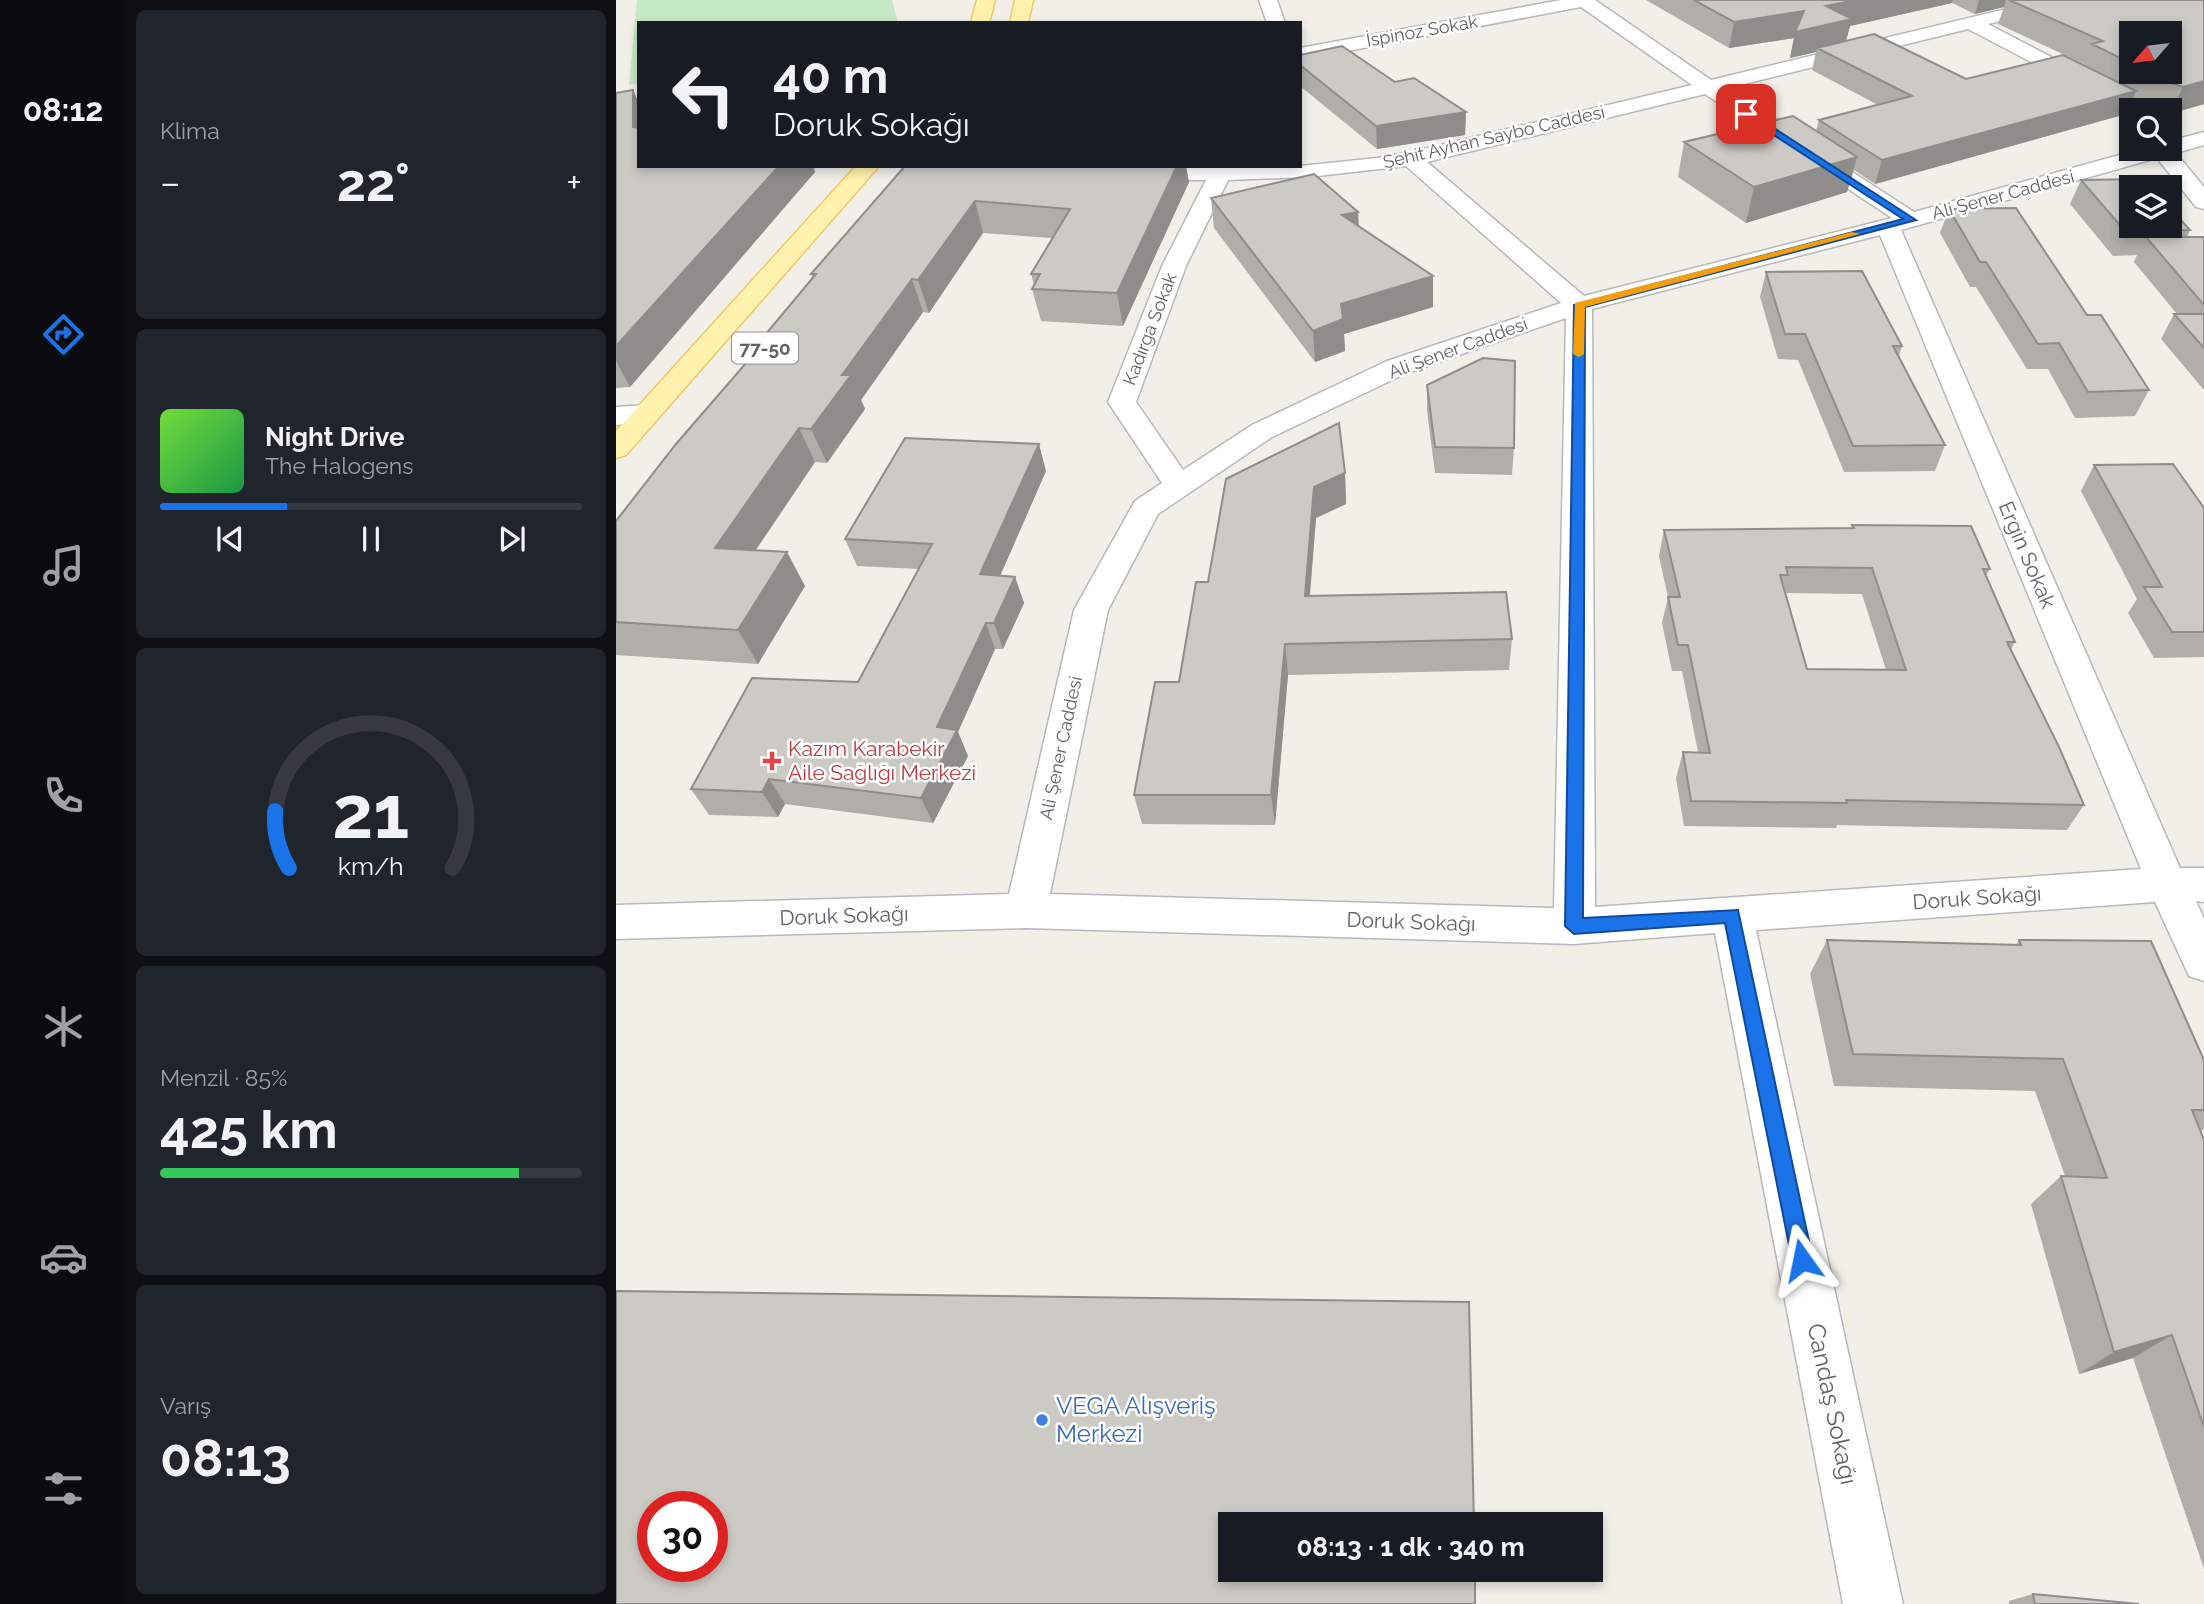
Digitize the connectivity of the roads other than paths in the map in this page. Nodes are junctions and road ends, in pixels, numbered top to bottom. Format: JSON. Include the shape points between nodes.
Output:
{"nodes":[{"id":1,"x":986,"y":0,"type":"edge"},
{"id":2,"x":1024,"y":0,"type":"edge"},
{"id":3,"x":1268,"y":0,"type":"edge"},
{"id":4,"x":2065,"y":0,"type":"edge"},
{"id":5,"x":1584,"y":1,"type":"edge"},
{"id":6,"x":980,"y":21,"type":"edge"},
{"id":7,"x":1019,"y":21,"type":"edge"},
{"id":8,"x":1275,"y":21,"type":"edge"},
{"id":9,"x":1971,"y":23,"type":"junction"},
{"id":10,"x":1302,"y":54,"type":"edge"},
{"id":11,"x":1706,"y":86,"type":"junction"},
{"id":12,"x":2119,"y":100,"type":"edge"},
{"id":13,"x":2182,"y":139,"type":"edge"},
{"id":14,"x":2201,"y":139,"type":"edge"},
{"id":15,"x":2119,"y":154,"type":"edge"},
{"id":16,"x":1411,"y":159,"type":"junction"},
{"id":17,"x":2179,"y":161,"type":"edge"},
{"id":18,"x":866,"y":168,"type":"edge"},
{"id":19,"x":1222,"y":170,"type":"edge"},
{"id":20,"x":1112,"y":173,"type":"edge"},
{"id":21,"x":2204,"y":202,"type":"edge"},
{"id":22,"x":1899,"y":223,"type":"junction"},
{"id":23,"x":1579,"y":305,"type":"junction"},
{"id":24,"x":646,"y":414,"type":"junction"},
{"id":25,"x":616,"y":416,"type":"edge"},
{"id":26,"x":616,"y":449,"type":"edge"},
{"id":27,"x":1179,"y":486,"type":"junction"},
{"id":28,"x":2185,"y":884,"type":"edge"},
{"id":29,"x":1026,"y":911,"type":"junction"},
{"id":30,"x":1732,"y":915,"type":"junction"},
{"id":31,"x":616,"y":922,"type":"edge"},
{"id":32,"x":1574,"y":926,"type":"junction"},
{"id":33,"x":2204,"y":963,"type":"edge"},
{"id":34,"x":1872,"y":1604,"type":"edge"}],
"edges":[{"from":1,"to":6,"type":"main road"},
{"from":2,"to":7,"type":"main road"},
{"from":3,"to":8,"type":"street"},
{"from":4,"to":9,"type":"street","name":"Şehit Ayhan Saybo Caddesi"},
{"from":5,"to":10,"type":"street","name":"İspinoz Sokak"},
{"from":5,"to":11,"type":"street"},
{"from":9,"to":11,"type":"street","name":"Şehit Ayhan Saybo Caddesi"},
{"from":9,"to":12,"type":"street"},
{"from":11,"to":16,"type":"street","name":"Şehit Ayhan Saybo Caddesi"},
{"from":11,"to":22,"type":"street"},
{"from":13,"to":14,"type":"street","name":"Ali Şener Caddesi"},
{"from":15,"to":22,"type":"street","name":"Ali Şener Caddesi"},
{"from":16,"to":19,"type":"street","name":"Şehit Ayhan Saybo Caddesi","via":[[1359,168]]},
{"from":16,"to":23,"type":"street"},
{"from":17,"to":21,"type":"street"},
{"from":18,"to":24,"type":"main road","number":"77-50"},
{"from":19,"to":20,"type":"street","name":"Şehit Ayhan Saybo Caddesi"},
{"from":19,"to":27,"type":"street","name":"Kadırga Sokak","via":[[1174,266],[1122,402]]},
{"from":22,"to":23,"type":"street","name":"Ali Şener Caddesi"},
{"from":22,"to":28,"type":"street","name":"Ergin Sokak"},
{"from":23,"to":27,"type":"street","name":"Ali Şener Caddesi","via":[[1397,368],[1262,432]]},
{"from":23,"to":32,"type":"street"},
{"from":24,"to":25,"type":"street"},
{"from":24,"to":26,"type":"main road","number":"77-50"},
{"from":27,"to":29,"type":"street","name":"Ali Şener Caddesi","via":[[1146,508],[1091,610]]},
{"from":28,"to":30,"type":"street","name":"Doruk Sokağı"},
{"from":28,"to":33,"type":"street","name":"Ergin Sokak"},
{"from":29,"to":31,"type":"street","name":"Doruk Sokağı"},
{"from":29,"to":32,"type":"street","name":"Doruk Sokağı"},
{"from":30,"to":32,"type":"street","name":"Doruk Sokağı"},
{"from":30,"to":34,"type":"street","name":"Candaş Sokağı"}]}
